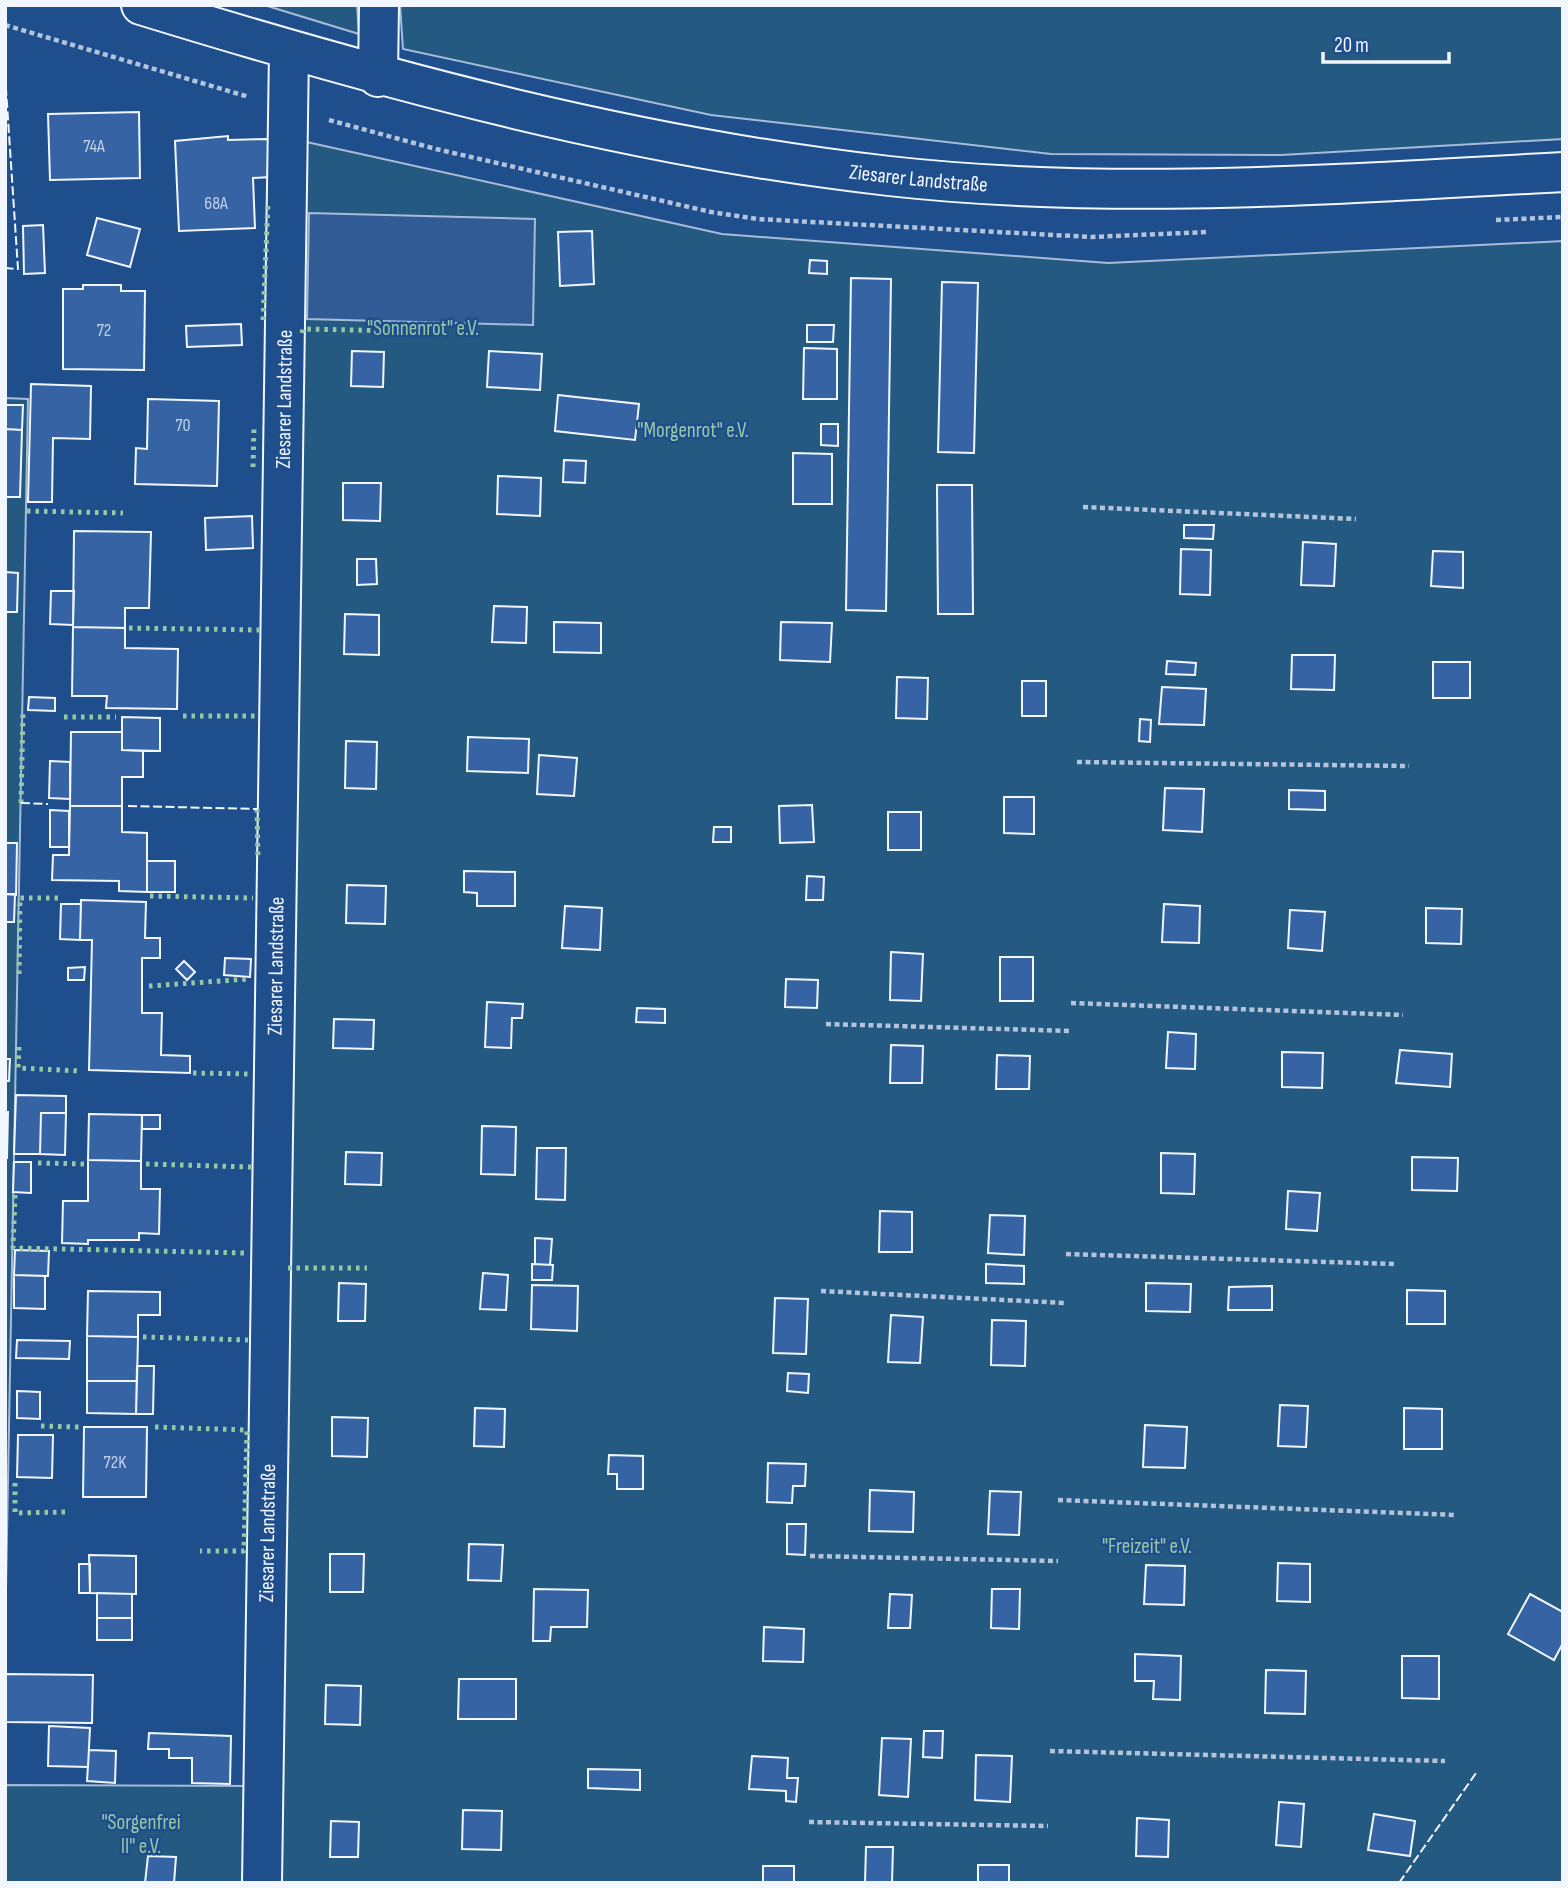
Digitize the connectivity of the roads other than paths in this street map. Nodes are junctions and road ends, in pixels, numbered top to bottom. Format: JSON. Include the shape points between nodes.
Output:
{"nodes":[{"id":1,"x":141,"y":5,"type":"edge"},
{"id":2,"x":379,"y":5,"type":"edge"},
{"id":3,"x":289,"y":51,"type":"junction"},
{"id":4,"x":378,"y":77,"type":"junction"},
{"id":5,"x":1563,"y":172,"type":"edge"},
{"id":6,"x":262,"y":1883,"type":"edge"}],
"edges":[{"from":1,"to":3,"type":"street","name":"Ziesarer Landstraße"},
{"from":2,"to":4,"type":"street"},
{"from":3,"to":4,"type":"street","name":"Ziesarer Landstraße"},
{"from":3,"to":6,"type":"street","name":"Ziesarer Landstraße"},
{"from":4,"to":5,"type":"street","name":"Ziesarer Landstraße","via":[[716,152],[892,176],[1104,188],[1283,187]]}]}
